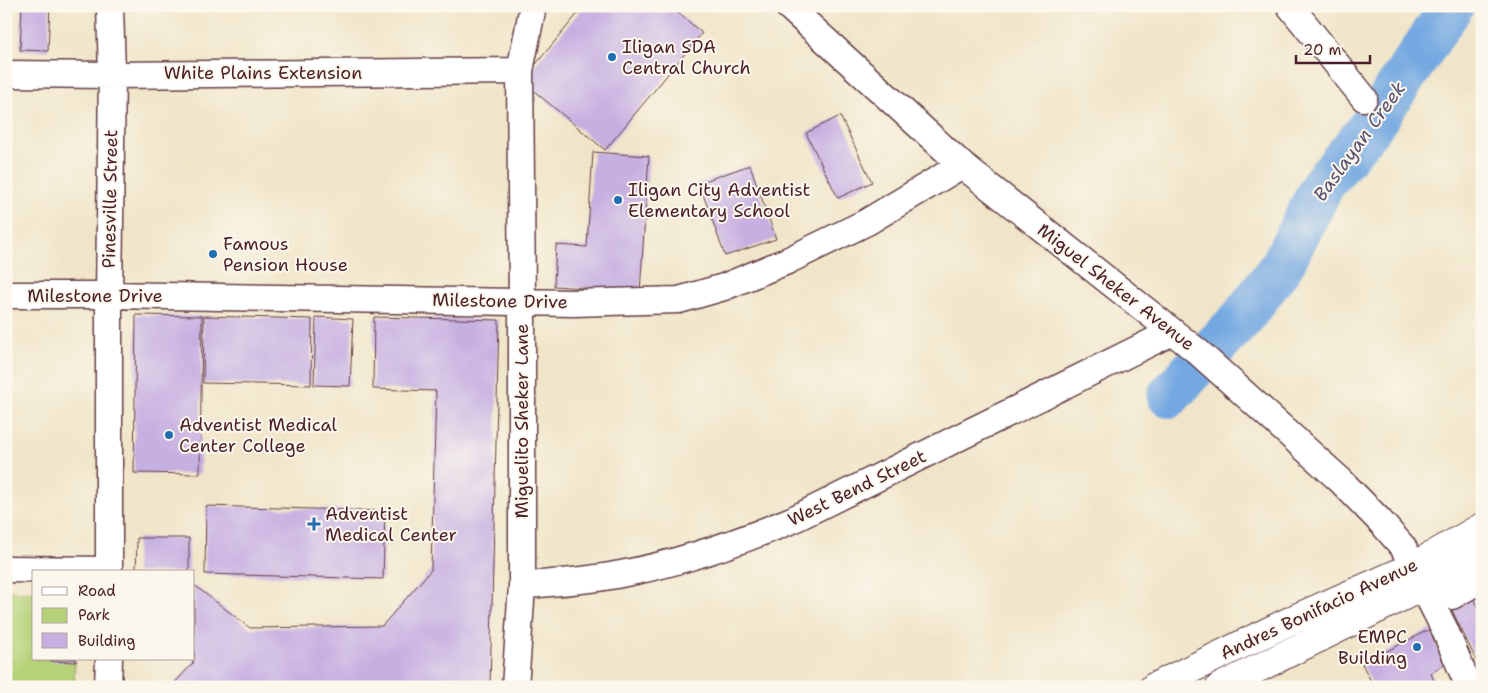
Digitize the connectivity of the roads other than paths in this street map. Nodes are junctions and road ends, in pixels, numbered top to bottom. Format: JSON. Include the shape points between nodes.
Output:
{"nodes":[{"id":1,"x":110,"y":6,"type":"edge"},
{"id":2,"x":534,"y":6,"type":"edge"},
{"id":3,"x":788,"y":6,"type":"edge"},
{"id":4,"x":1290,"y":6,"type":"edge"},
{"id":5,"x":520,"y":71,"type":"junction"},
{"id":6,"x":6,"y":74,"type":"edge"},
{"id":7,"x":112,"y":75,"type":"junction"},
{"id":8,"x":1364,"y":98,"type":"dead end"},
{"id":9,"x":962,"y":165,"type":"junction"},
{"id":10,"x":6,"y":295,"type":"edge"},
{"id":11,"x":109,"y":295,"type":"junction"},
{"id":12,"x":522,"y":301,"type":"junction"},
{"id":13,"x":1172,"y":332,"type":"junction"},
{"id":14,"x":1482,"y":527,"type":"edge"},
{"id":15,"x":1482,"y":555,"type":"edge"},
{"id":16,"x":6,"y":569,"type":"edge"},
{"id":17,"x":58,"y":570,"type":"edge"},
{"id":18,"x":109,"y":570,"type":"edge"},
{"id":19,"x":1417,"y":577,"type":"junction"},
{"id":20,"x":1482,"y":580,"type":"edge"},
{"id":21,"x":522,"y":586,"type":"junction"},
{"id":22,"x":1452,"y":596,"type":"dead end"},
{"id":23,"x":109,"y":660,"type":"edge"},
{"id":24,"x":108,"y":687,"type":"edge"},
{"id":25,"x":515,"y":687,"type":"edge"},
{"id":26,"x":1154,"y":687,"type":"edge"},
{"id":27,"x":1220,"y":687,"type":"edge"},
{"id":28,"x":1469,"y":687,"type":"edge"}],
"edges":[{"from":1,"to":7,"type":"street","name":"Pinesville Street"},
{"from":2,"to":5,"type":"street","name":"Miguelito Sheker Lane"},
{"from":3,"to":9,"type":"street","name":"Miguel Sheker Avenue"},
{"from":4,"to":8,"type":"street"},
{"from":5,"to":7,"type":"street","name":"White Plains Extension"},
{"from":5,"to":12,"type":"street","name":"Miguelito Sheker Lane"},
{"from":6,"to":7,"type":"street","name":"White Plains Extension"},
{"from":7,"to":11,"type":"street","name":"Pinesville Street"},
{"from":9,"to":12,"type":"street","name":"Milestone Drive","via":[[867,222],[724,287],[679,300]]},
{"from":9,"to":13,"type":"street","name":"Miguel Sheker Avenue"},
{"from":10,"to":11,"type":"street","name":"Milestone Drive"},
{"from":11,"to":12,"type":"street","name":"Milestone Drive"},
{"from":11,"to":18,"type":"street","name":"Pinesville Street"},
{"from":12,"to":21,"type":"street","name":"Miguelito Sheker Lane"},
{"from":13,"to":19,"type":"street","name":"Miguel Sheker Avenue","via":[[1222,372],[1340,480],[1403,548]]},
{"from":13,"to":21,"type":"street","name":"West Bend Street","via":[[756,535],[693,557],[621,574]]},
{"from":14,"to":19,"type":"highway","name":"Andres Bonifacio Avenue"},
{"from":15,"to":19,"type":"highway","name":"Andres Bonifacio Avenue"},
{"from":16,"to":17,"type":"street"},
{"from":19,"to":26,"type":"highway","name":"Andres Bonifacio Avenue","via":[[1296,618]]},
{"from":19,"to":27,"type":"highway","name":"Andres Bonifacio Avenue"},
{"from":19,"to":28,"type":"street","name":"Miguel Sheker Avenue","via":[[1444,628]]},
{"from":20,"to":22,"type":"street"},
{"from":21,"to":25,"type":"street","name":"Miguelito Sheker Lane"},
{"from":23,"to":24,"type":"street"}]}
